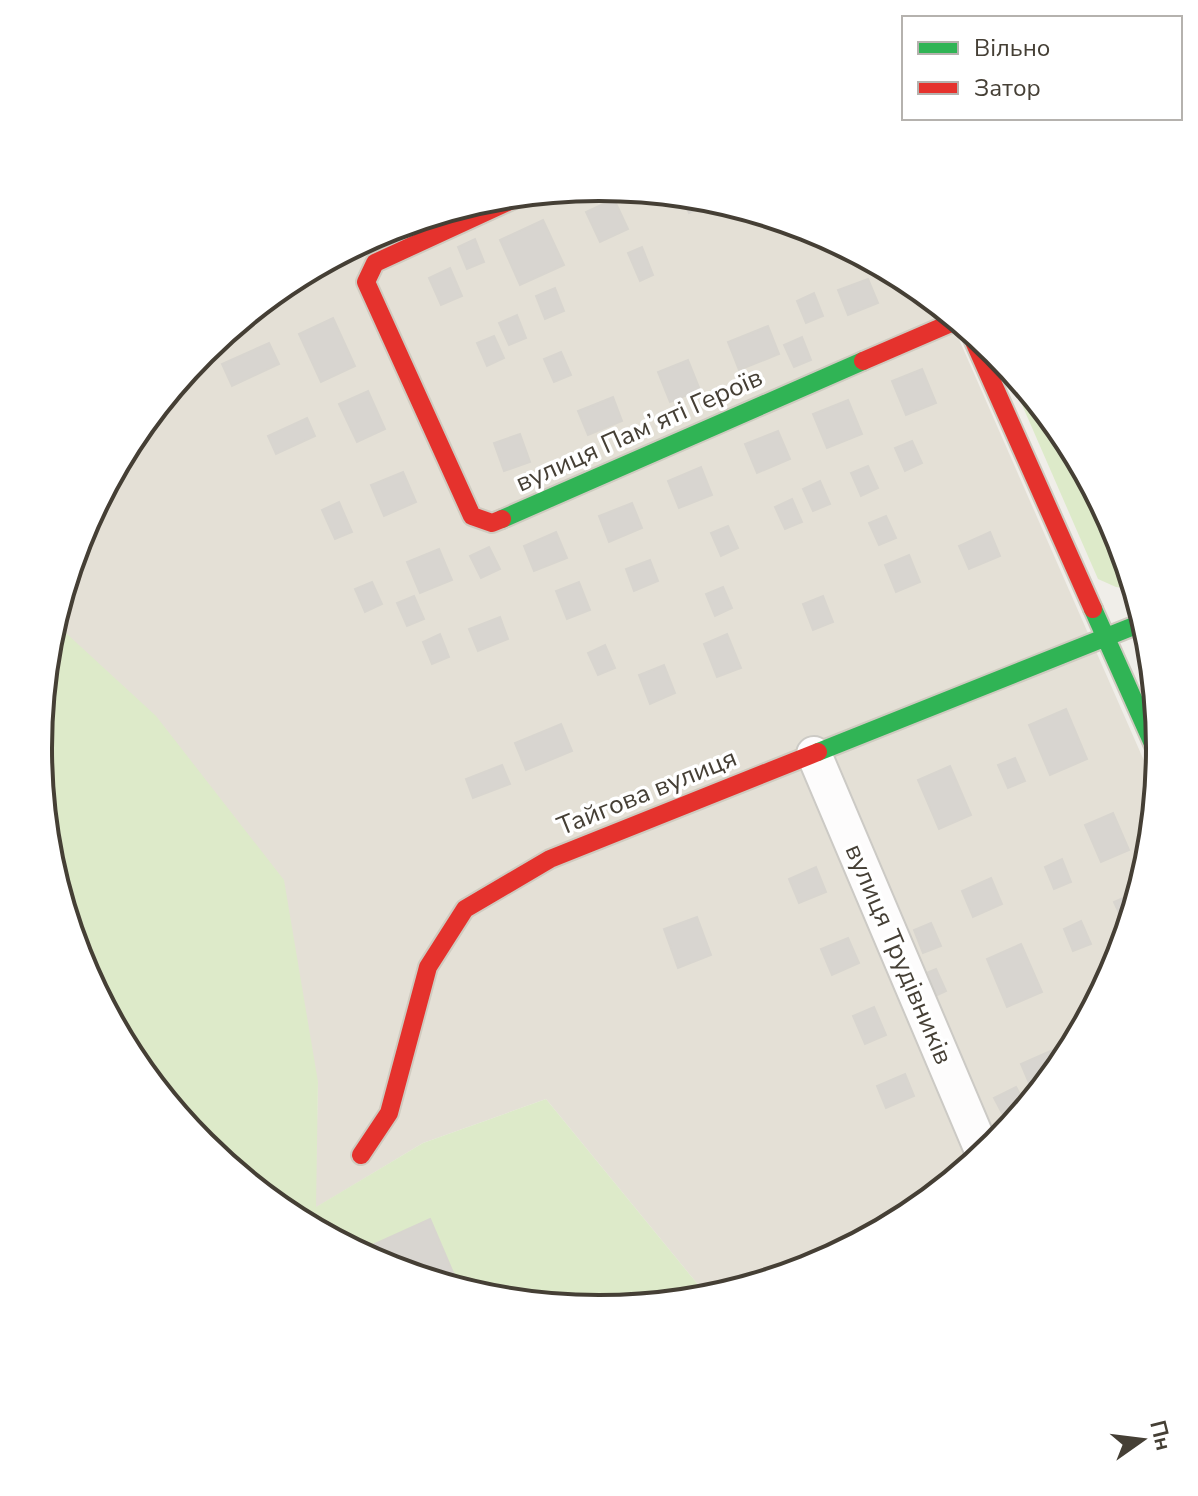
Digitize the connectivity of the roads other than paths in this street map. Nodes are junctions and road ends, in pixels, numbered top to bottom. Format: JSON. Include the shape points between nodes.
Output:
{"nodes":[{"id":1,"x":480,"y":215,"type":"edge"},
{"id":2,"x":946,"y":325,"type":"edge"},
{"id":3,"x":980,"y":356,"type":"edge"},
{"id":4,"x":1132,"y":627,"type":"edge"},
{"id":5,"x":1106,"y":639,"type":"junction"},
{"id":6,"x":1145,"y":727,"type":"edge"},
{"id":7,"x":814,"y":754,"type":"junction"},
{"id":8,"x":978,"y":1142,"type":"edge"},
{"id":9,"x":361,"y":1155,"type":"dead end"}],
"edges":[{"from":1,"to":2,"type":"street","name":"вулиця Памʼяті Героїв","via":[[375,263],[366,282],[472,516],[492,523]]},
{"from":3,"to":5,"type":"street"},
{"from":4,"to":5,"type":"street","name":"Тайгова вулиця"},
{"from":5,"to":6,"type":"street"},
{"from":5,"to":7,"type":"street","name":"Тайгова вулиця"},
{"from":7,"to":8,"type":"street","name":"вулиця Трудівників"},
{"from":7,"to":9,"type":"street","name":"Тайгова вулиця","via":[[550,859],[465,909],[428,967],[389,1113]]}]}
